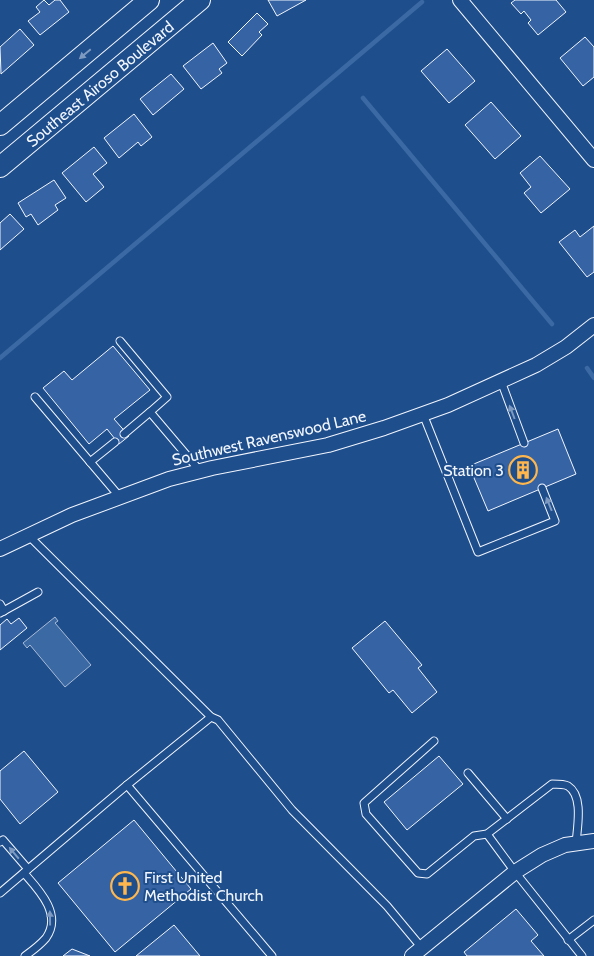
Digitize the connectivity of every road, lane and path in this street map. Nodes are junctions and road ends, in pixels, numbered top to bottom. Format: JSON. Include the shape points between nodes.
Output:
{"nodes":[{"id":1,"x":149,"y":0,"type":"edge"},
{"id":2,"x":200,"y":0,"type":"edge"},
{"id":3,"x":460,"y":0,"type":"edge"},
{"id":4,"x":108,"y":34,"type":"junction"},
{"id":5,"x":129,"y":59,"type":"junction"},
{"id":6,"x":0,"y":125,"type":"edge"},
{"id":7,"x":594,"y":160,"type":"edge"},
{"id":8,"x":0,"y":167,"type":"edge"},
{"id":9,"x":594,"y":325,"type":"edge"},
{"id":10,"x":120,"y":342,"type":"dead end"},
{"id":11,"x":501,"y":381,"type":"junction"},
{"id":12,"x":35,"y":397,"type":"dead end"},
{"id":13,"x":150,"y":412,"type":"junction"},
{"id":14,"x":423,"y":414,"type":"junction"},
{"id":15,"x":124,"y":434,"type":"dead end"},
{"id":16,"x":114,"y":442,"type":"dead end"},
{"id":17,"x":524,"y":443,"type":"dead end"},
{"id":18,"x":90,"y":462,"type":"junction"},
{"id":19,"x":200,"y":471,"type":"junction"},
{"id":20,"x":542,"y":488,"type":"dead end"},
{"id":21,"x":119,"y":496,"type":"junction"},
{"id":22,"x":28,"y":535,"type":"junction"},
{"id":23,"x":0,"y":549,"type":"edge"},
{"id":24,"x":38,"y":592,"type":"dead end"},
{"id":25,"x":1,"y":609,"type":"edge"},
{"id":26,"x":211,"y":717,"type":"junction"},
{"id":27,"x":434,"y":741,"type":"dead end"},
{"id":28,"x":468,"y":773,"type":"dead end"},
{"id":29,"x":127,"y":785,"type":"junction"},
{"id":30,"x":507,"y":819,"type":"junction"},
{"id":31,"x":487,"y":834,"type":"junction"},
{"id":32,"x":594,"y":841,"type":"edge"},
{"id":33,"x":0,"y":842,"type":"edge"},
{"id":34,"x":576,"y":844,"type":"junction"},
{"id":35,"x":26,"y":871,"type":"junction"},
{"id":36,"x":515,"y":872,"type":"junction"},
{"id":37,"x":0,"y":893,"type":"edge"},
{"id":38,"x":594,"y":920,"type":"edge"},
{"id":39,"x":568,"y":940,"type":"junction"},
{"id":40,"x":417,"y":952,"type":"edge"},
{"id":41,"x":25,"y":956,"type":"edge"},
{"id":42,"x":272,"y":956,"type":"edge"},
{"id":43,"x":582,"y":956,"type":"edge"}],
"edges":[{"from":1,"to":4,"type":"main road","name":"Southeast Airoso Boulevard"},
{"from":2,"to":5,"type":"main road","name":"Southeast Airoso Boulevard"},
{"from":3,"to":7,"type":"street"},
{"from":4,"to":5,"type":"main road"},
{"from":4,"to":6,"type":"main road","name":"Southeast Airoso Boulevard","one_way":true},
{"from":5,"to":8,"type":"main road","name":"Southeast Airoso Boulevard"},
{"from":9,"to":11,"type":"street","name":"Southwest Ravenswood Lane","via":[[566,347]]},
{"from":10,"to":13,"type":"lane","via":[[167,397]]},
{"from":11,"to":14,"type":"street","name":"Southwest Ravenswood Lane"},
{"from":17,"to":11,"type":"lane","one_way":true},
{"from":12,"to":18,"type":"lane"},
{"from":13,"to":15,"type":"lane"},
{"from":13,"to":19,"type":"lane"},
{"from":14,"to":19,"type":"street","name":"Southwest Ravenswood Lane","via":[[328,445]]},
{"from":14,"to":20,"type":"lane","one_way":true,"via":[[478,552],[555,520]]},
{"from":16,"to":18,"type":"lane"},
{"from":18,"to":21,"type":"lane"},
{"from":19,"to":21,"type":"street","name":"Southwest Ravenswood Lane"},
{"from":21,"to":22,"type":"street","name":"Southwest Ravenswood Lane"},
{"from":22,"to":23,"type":"street","name":"Southwest Ravenswood Lane"},
{"from":22,"to":26,"type":"lane"},
{"from":24,"to":25,"type":"lane"},
{"from":26,"to":29,"type":"lane"},
{"from":26,"to":40,"type":"lane","via":[[218,720],[292,810],[387,906]]},
{"from":27,"to":31,"type":"lane","via":[[364,803],[366,814],[418,873],[427,874],[474,836]]},
{"from":28,"to":30,"type":"lane"},
{"from":29,"to":35,"type":"lane"},
{"from":29,"to":42,"type":"lane"},
{"from":30,"to":31,"type":"lane"},
{"from":30,"to":34,"type":"lane","via":[[552,784],[567,785],[575,793],[579,812]]},
{"from":31,"to":36,"type":"lane"},
{"from":32,"to":34,"type":"street"},
{"from":35,"to":33,"type":"lane","one_way":true,"via":[[3,840]]},
{"from":34,"to":36,"type":"street","via":[[542,855]]},
{"from":35,"to":37,"type":"lane"},
{"from":41,"to":35,"type":"lane","one_way":true,"via":[[45,938],[51,923],[48,903]]},
{"from":36,"to":39,"type":"lane"},
{"from":36,"to":40,"type":"street"},
{"from":38,"to":39,"type":"lane"},
{"from":39,"to":43,"type":"lane"}]}
